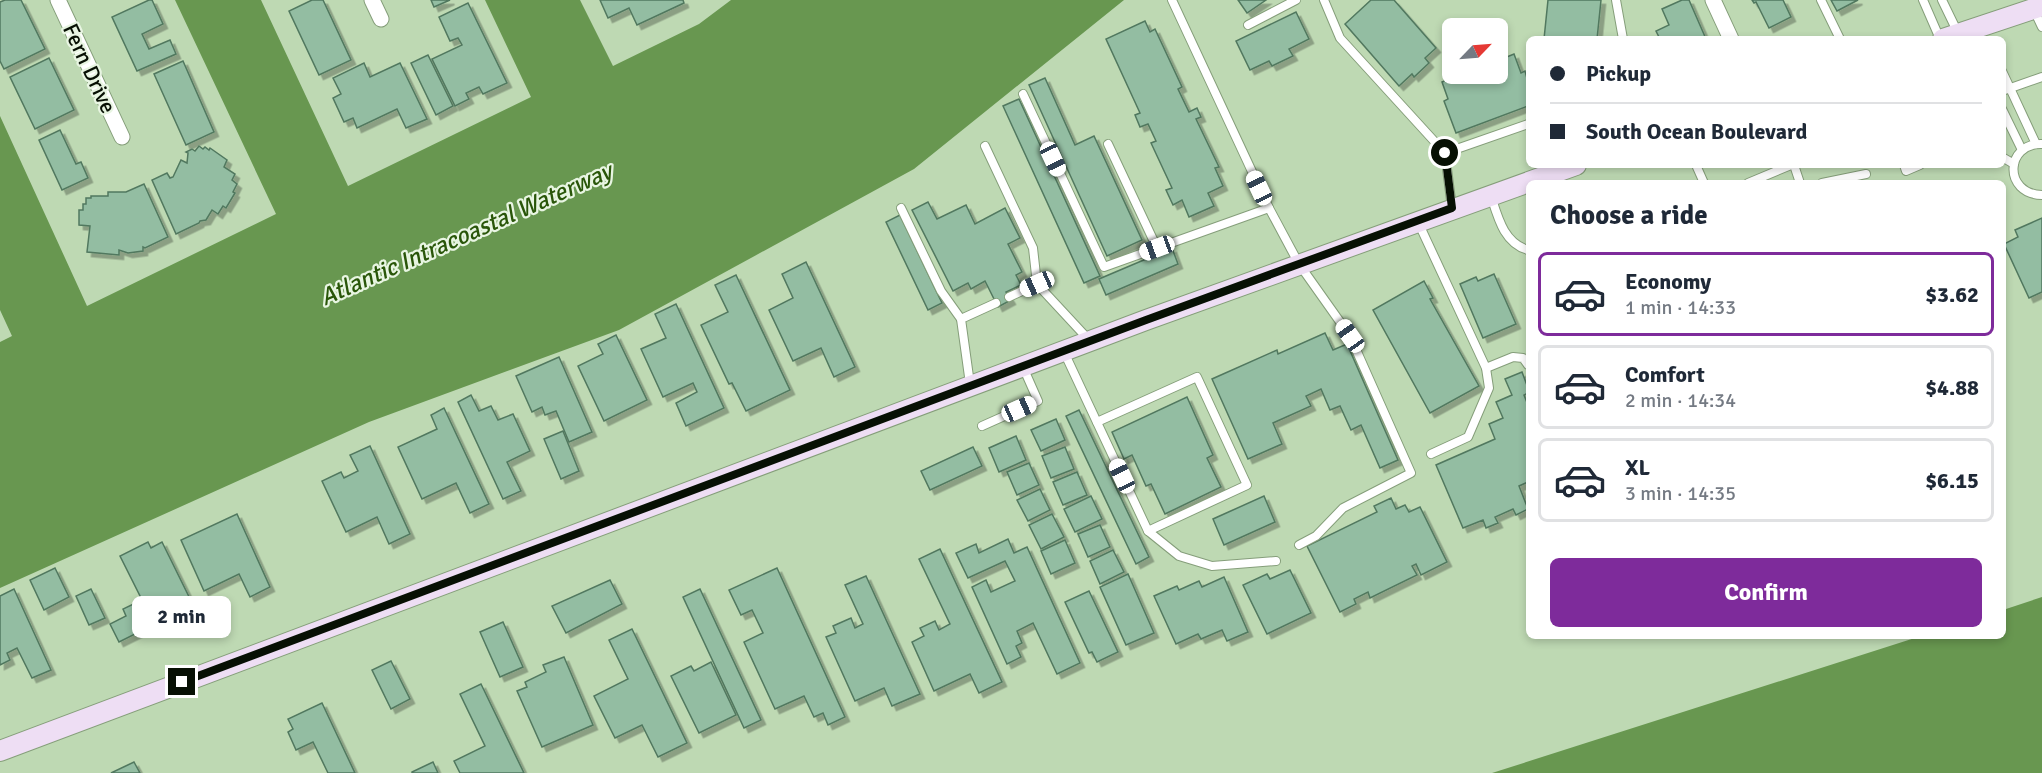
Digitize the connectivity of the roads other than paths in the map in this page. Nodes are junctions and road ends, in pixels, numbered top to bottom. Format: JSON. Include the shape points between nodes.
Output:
{"nodes":[{"id":1,"x":58,"y":0,"type":"edge"},
{"id":2,"x":372,"y":0,"type":"edge"},
{"id":3,"x":1172,"y":0,"type":"edge"},
{"id":4,"x":1296,"y":0,"type":"edge"},
{"id":5,"x":1324,"y":0,"type":"edge"},
{"id":6,"x":1616,"y":0,"type":"edge"},
{"id":7,"x":1713,"y":0,"type":"edge"},
{"id":8,"x":1821,"y":0,"type":"edge"},
{"id":9,"x":1923,"y":0,"type":"edge"},
{"id":10,"x":1942,"y":0,"type":"edge"},
{"id":11,"x":2038,"y":7,"type":"edge"},
{"id":12,"x":381,"y":19,"type":"dead end"},
{"id":13,"x":1248,"y":25,"type":"dead end"},
{"id":14,"x":2042,"y":27,"type":"edge"},
{"id":15,"x":1963,"y":34,"type":"edge"},
{"id":16,"x":1622,"y":36,"type":"edge"},
{"id":17,"x":1730,"y":36,"type":"edge"},
{"id":18,"x":1839,"y":36,"type":"edge"},
{"id":19,"x":2042,"y":76,"type":"edge"},
{"id":20,"x":2006,"y":89,"type":"edge"},
{"id":21,"x":1023,"y":94,"type":"dead end"},
{"id":22,"x":2006,"y":117,"type":"edge"},
{"id":23,"x":1526,"y":125,"type":"edge"},
{"id":24,"x":122,"y":137,"type":"dead end"},
{"id":25,"x":1108,"y":144,"type":"dead end"},
{"id":26,"x":2039,"y":144,"type":"edge"},
{"id":27,"x":985,"y":146,"type":"dead end"},
{"id":28,"x":2022,"y":150,"type":"junction"},
{"id":29,"x":1445,"y":153,"type":"junction"},
{"id":30,"x":2006,"y":159,"type":"edge"},
{"id":31,"x":2014,"y":164,"type":"junction"},
{"id":32,"x":1567,"y":168,"type":"edge"},
{"id":33,"x":1786,"y":168,"type":"edge"},
{"id":34,"x":1866,"y":174,"type":"dead end"},
{"id":35,"x":1533,"y":180,"type":"edge"},
{"id":36,"x":1756,"y":180,"type":"edge"},
{"id":37,"x":1837,"y":180,"type":"edge"},
{"id":38,"x":1526,"y":182,"type":"edge"},
{"id":39,"x":1490,"y":195,"type":"junction"},
{"id":40,"x":2042,"y":195,"type":"edge"},
{"id":41,"x":901,"y":208,"type":"dead end"},
{"id":42,"x":1269,"y":208,"type":"junction"},
{"id":43,"x":1452,"y":208,"type":"junction"},
{"id":44,"x":1417,"y":221,"type":"junction"},
{"id":45,"x":1157,"y":248,"type":"junction"},
{"id":46,"x":1526,"y":249,"type":"edge"},
{"id":47,"x":1299,"y":264,"type":"junction"},
{"id":48,"x":1037,"y":284,"type":"junction"},
{"id":49,"x":1009,"y":297,"type":"dead end"},
{"id":50,"x":996,"y":303,"type":"dead end"},
{"id":51,"x":961,"y":319,"type":"junction"},
{"id":52,"x":1089,"y":341,"type":"junction"},
{"id":53,"x":1063,"y":351,"type":"junction"},
{"id":54,"x":1526,"y":362,"type":"edge"},
{"id":55,"x":1022,"y":366,"type":"junction"},
{"id":56,"x":1486,"y":368,"type":"junction"},
{"id":57,"x":970,"y":386,"type":"junction"},
{"id":58,"x":1097,"y":422,"type":"junction"},
{"id":59,"x":982,"y":426,"type":"dead end"},
{"id":60,"x":1431,"y":454,"type":"dead end"},
{"id":61,"x":1148,"y":531,"type":"junction"},
{"id":62,"x":1299,"y":545,"type":"dead end"},
{"id":63,"x":1276,"y":561,"type":"dead end"},
{"id":64,"x":0,"y":751,"type":"edge"}],
"edges":[{"from":1,"to":24,"type":"street","name":"Fern Drive"},
{"from":2,"to":12,"type":"street"},
{"from":3,"to":42,"type":"lane"},
{"from":4,"to":13,"type":"lane"},
{"from":5,"to":29,"type":"lane","via":[[1340,38]]},
{"from":6,"to":16,"type":"lane"},
{"from":7,"to":17,"type":"street"},
{"from":8,"to":18,"type":"lane"},
{"from":9,"to":15,"type":"lane"},
{"from":10,"to":15,"type":"lane"},
{"from":11,"to":14,"type":"lane"},
{"from":11,"to":15,"type":"main road"},
{"from":19,"to":20,"type":"lane"},
{"from":20,"to":26,"type":"lane"},
{"from":21,"to":45,"type":"lane","via":[[1104,267]]},
{"from":22,"to":28,"type":"lane"},
{"from":23,"to":29,"type":"lane"},
{"from":25,"to":45,"type":"lane"},
{"from":26,"to":28,"type":"lane"},
{"from":27,"to":48,"type":"lane","via":[[1033,248]]},
{"from":28,"to":31,"type":"lane"},
{"from":29,"to":43,"type":"lane"},
{"from":30,"to":31,"type":"lane"},
{"from":31,"to":40,"type":"lane","via":[[2020,187]]},
{"from":32,"to":35,"type":"main road"},
{"from":33,"to":36,"type":"lane"},
{"from":34,"to":37,"type":"lane"},
{"from":38,"to":39,"type":"main road"},
{"from":39,"to":43,"type":"main road"},
{"from":39,"to":46,"type":"lane","via":[[1509,239]]},
{"from":41,"to":51,"type":"lane","via":[[941,291]]},
{"from":42,"to":45,"type":"lane"},
{"from":42,"to":47,"type":"lane"},
{"from":43,"to":44,"type":"main road"},
{"from":44,"to":47,"type":"main road"},
{"from":44,"to":56,"type":"lane"},
{"from":47,"to":52,"type":"main road"},
{"from":47,"to":62,"type":"lane","via":[[1350,336],[1411,472],[1342,508],[1316,536]]},
{"from":48,"to":49,"type":"lane"},
{"from":48,"to":52,"type":"lane"},
{"from":50,"to":51,"type":"lane"},
{"from":51,"to":57,"type":"lane"},
{"from":52,"to":53,"type":"main road"},
{"from":53,"to":55,"type":"main road"},
{"from":53,"to":58,"type":"lane"},
{"from":54,"to":56,"type":"lane","via":[[1513,357]]},
{"from":55,"to":57,"type":"main road"},
{"from":55,"to":59,"type":"lane","via":[[1038,401]]},
{"from":56,"to":60,"type":"lane","via":[[1489,388],[1468,437]]},
{"from":57,"to":64,"type":"main road"},
{"from":58,"to":61,"type":"lane"},
{"from":58,"to":61,"type":"lane","via":[[1197,377],[1247,485]]},
{"from":61,"to":63,"type":"lane","via":[[1179,556],[1212,566]]}]}
